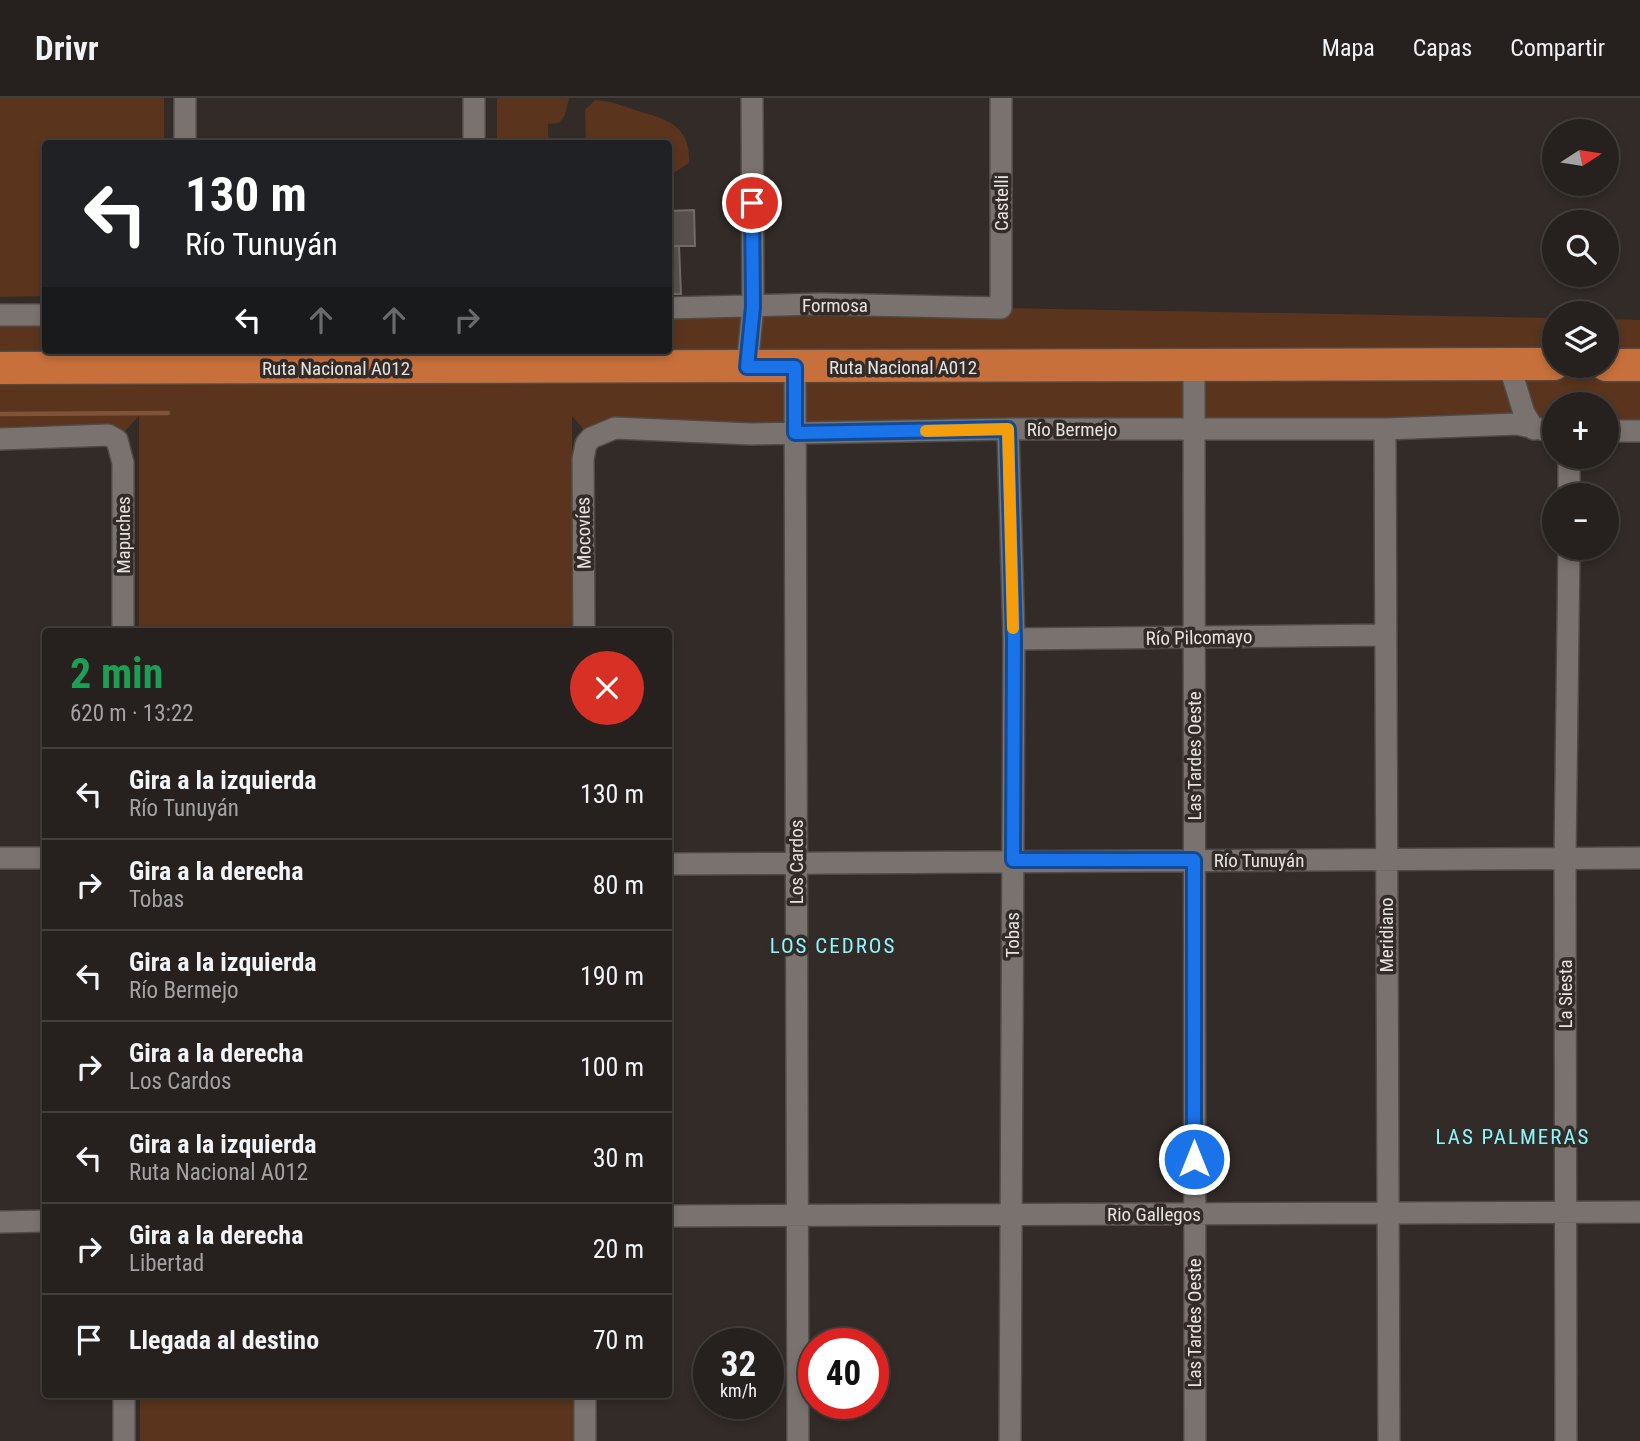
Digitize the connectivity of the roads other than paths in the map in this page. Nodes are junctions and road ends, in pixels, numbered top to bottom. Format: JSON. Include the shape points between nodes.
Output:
{"nodes":[{"id":1,"x":185,"y":98,"type":"edge"},
{"id":2,"x":474,"y":98,"type":"edge"},
{"id":3,"x":752,"y":98,"type":"edge"},
{"id":4,"x":1001,"y":98,"type":"edge"},
{"id":5,"x":185,"y":140,"type":"edge"},
{"id":6,"x":474,"y":140,"type":"edge"},
{"id":7,"x":753,"y":307,"type":"junction"},
{"id":8,"x":672,"y":308,"type":"edge"},
{"id":9,"x":1001,"y":308,"type":"joint"},
{"id":10,"x":42,"y":314,"type":"edge"},
{"id":11,"x":0,"y":315,"type":"edge"},
{"id":12,"x":572,"y":359,"type":"edge"},
{"id":13,"x":1509,"y":364,"type":"junction"},
{"id":14,"x":1542,"y":365,"type":"edge"},
{"id":15,"x":1619,"y":365,"type":"edge"},
{"id":16,"x":1640,"y":365,"type":"edge"},
{"id":17,"x":1194,"y":366,"type":"junction"},
{"id":18,"x":747,"y":367,"type":"junction"},
{"id":19,"x":795,"y":367,"type":"junction"},
{"id":20,"x":0,"y":368,"type":"edge"},
{"id":21,"x":1542,"y":427,"type":"edge"},
{"id":22,"x":1008,"y":429,"type":"junction"},
{"id":23,"x":1195,"y":429,"type":"junction"},
{"id":24,"x":1385,"y":429,"type":"junction"},
{"id":25,"x":1542,"y":431,"type":"edge"},
{"id":26,"x":1619,"y":431,"type":"edge"},
{"id":27,"x":1640,"y":431,"type":"edge"},
{"id":28,"x":795,"y":433,"type":"junction"},
{"id":29,"x":592,"y":438,"type":"joint"},
{"id":30,"x":0,"y":439,"type":"edge"},
{"id":31,"x":1569,"y":560,"type":"edge"},
{"id":32,"x":123,"y":628,"type":"edge"},
{"id":33,"x":584,"y":628,"type":"edge"},
{"id":34,"x":1385,"y":635,"type":"junction"},
{"id":35,"x":1194,"y":637,"type":"junction"},
{"id":36,"x":1014,"y":639,"type":"junction"},
{"id":37,"x":0,"y":858,"type":"edge"},
{"id":38,"x":42,"y":858,"type":"edge"},
{"id":39,"x":1565,"y":858,"type":"junction"},
{"id":40,"x":1640,"y":858,"type":"edge"},
{"id":41,"x":1386,"y":859,"type":"junction"},
{"id":42,"x":1013,"y":860,"type":"junction"},
{"id":43,"x":1194,"y":860,"type":"junction"},
{"id":44,"x":796,"y":861,"type":"junction"},
{"id":45,"x":672,"y":864,"type":"edge"},
{"id":46,"x":1565,"y":1212,"type":"junction"},
{"id":47,"x":1640,"y":1212,"type":"edge"},
{"id":48,"x":1387,"y":1213,"type":"junction"},
{"id":49,"x":797,"y":1214,"type":"junction"},
{"id":50,"x":1011,"y":1214,"type":"junction"},
{"id":51,"x":1194,"y":1214,"type":"junction"},
{"id":52,"x":672,"y":1216,"type":"edge"},
{"id":53,"x":0,"y":1222,"type":"edge"},
{"id":54,"x":42,"y":1222,"type":"edge"},
{"id":55,"x":124,"y":1398,"type":"edge"},
{"id":56,"x":585,"y":1398,"type":"edge"},
{"id":57,"x":124,"y":1441,"type":"edge"},
{"id":58,"x":585,"y":1441,"type":"edge"},
{"id":59,"x":798,"y":1441,"type":"edge"},
{"id":60,"x":1010,"y":1441,"type":"edge"},
{"id":61,"x":1195,"y":1441,"type":"edge"},
{"id":62,"x":1389,"y":1441,"type":"edge"},
{"id":63,"x":1566,"y":1441,"type":"edge"}],
"edges":[{"from":1,"to":5,"type":"street"},
{"from":2,"to":6,"type":"street"},
{"from":3,"to":7,"type":"street"},
{"from":4,"to":9,"type":"street","name":"Castelli"},
{"from":7,"to":8,"type":"street","name":"Formosa"},
{"from":7,"to":9,"type":"street","name":"Formosa"},
{"from":7,"to":18,"type":"street"},
{"from":10,"to":11,"type":"street"},
{"from":12,"to":18,"type":"highway","name":"Ruta Nacional A012"},
{"from":12,"to":20,"type":"highway","name":"Ruta Nacional A012"},
{"from":13,"to":14,"type":"highway","name":"Ruta Nacional A012"},
{"from":13,"to":17,"type":"highway","name":"Ruta Nacional A012"},
{"from":13,"to":21,"type":"street","via":[[1524,413]]},
{"from":15,"to":16,"type":"highway"},
{"from":17,"to":19,"type":"highway","name":"Ruta Nacional A012"},
{"from":17,"to":23,"type":"street","name":"Las Tardes Oeste"},
{"from":18,"to":19,"type":"highway","name":"Ruta Nacional A012"},
{"from":19,"to":28,"type":"street","name":"Los Cardos"},
{"from":22,"to":23,"type":"street","name":"Río Bermejo"},
{"from":22,"to":28,"type":"street","name":"Río Bermejo"},
{"from":22,"to":36,"type":"street","name":"Tobas"},
{"from":23,"to":24,"type":"street","name":"Río Bermejo"},
{"from":23,"to":35,"type":"street","name":"Las Tardes Oeste"},
{"from":24,"to":25,"type":"street","name":"Río Bermejo","via":[[1517,425]]},
{"from":24,"to":34,"type":"street","name":"Meridiano"},
{"from":26,"to":27,"type":"street"},
{"from":28,"to":29,"type":"street","name":"Río Bermejo","via":[[615,428]]},
{"from":28,"to":44,"type":"street","name":"Los Cardos"},
{"from":29,"to":33,"type":"street","name":"Mocovíes","via":[[583,459]]},
{"from":30,"to":32,"type":"street","name":"Mapuches","via":[[108,435],[117,440],[123,463]]},
{"from":31,"to":39,"type":"street","name":"La Siesta"},
{"from":34,"to":35,"type":"street","name":"Río Pilcomayo"},
{"from":34,"to":41,"type":"street","name":"Meridiano"},
{"from":35,"to":36,"type":"street","name":"Río Pilcomayo"},
{"from":35,"to":43,"type":"street","name":"Las Tardes Oeste"},
{"from":36,"to":42,"type":"street","name":"Tobas"},
{"from":37,"to":38,"type":"street"},
{"from":39,"to":40,"type":"street","name":"Río Tunuyán"},
{"from":39,"to":41,"type":"street","name":"Río Tunuyán"},
{"from":39,"to":46,"type":"street","name":"La Siesta"},
{"from":41,"to":43,"type":"street","name":"Río Tunuyán"},
{"from":41,"to":48,"type":"street","name":"Meridiano"},
{"from":42,"to":43,"type":"street","name":"Río Tunuyán"},
{"from":42,"to":44,"type":"street","name":"Río Tunuyán"},
{"from":42,"to":50,"type":"street","name":"Tobas"},
{"from":43,"to":51,"type":"street","name":"Las Tardes Oeste"},
{"from":44,"to":45,"type":"street","name":"Río Tunuyán"},
{"from":44,"to":49,"type":"street","name":"Los Cardos"},
{"from":46,"to":47,"type":"street","name":"Rio Gallegos"},
{"from":46,"to":48,"type":"street","name":"Rio Gallegos"},
{"from":46,"to":63,"type":"street","name":"La Siesta"},
{"from":48,"to":51,"type":"street","name":"Rio Gallegos"},
{"from":48,"to":62,"type":"street","name":"Meridiano"},
{"from":49,"to":50,"type":"street","name":"Rio Gallegos"},
{"from":49,"to":52,"type":"street","name":"Rio Gallegos"},
{"from":49,"to":59,"type":"street","name":"Los Cardos"},
{"from":50,"to":51,"type":"street","name":"Rio Gallegos"},
{"from":50,"to":60,"type":"street","name":"Tobas"},
{"from":51,"to":61,"type":"street","name":"Las Tardes Oeste"},
{"from":53,"to":54,"type":"street"},
{"from":55,"to":57,"type":"street"},
{"from":56,"to":58,"type":"street"}]}
